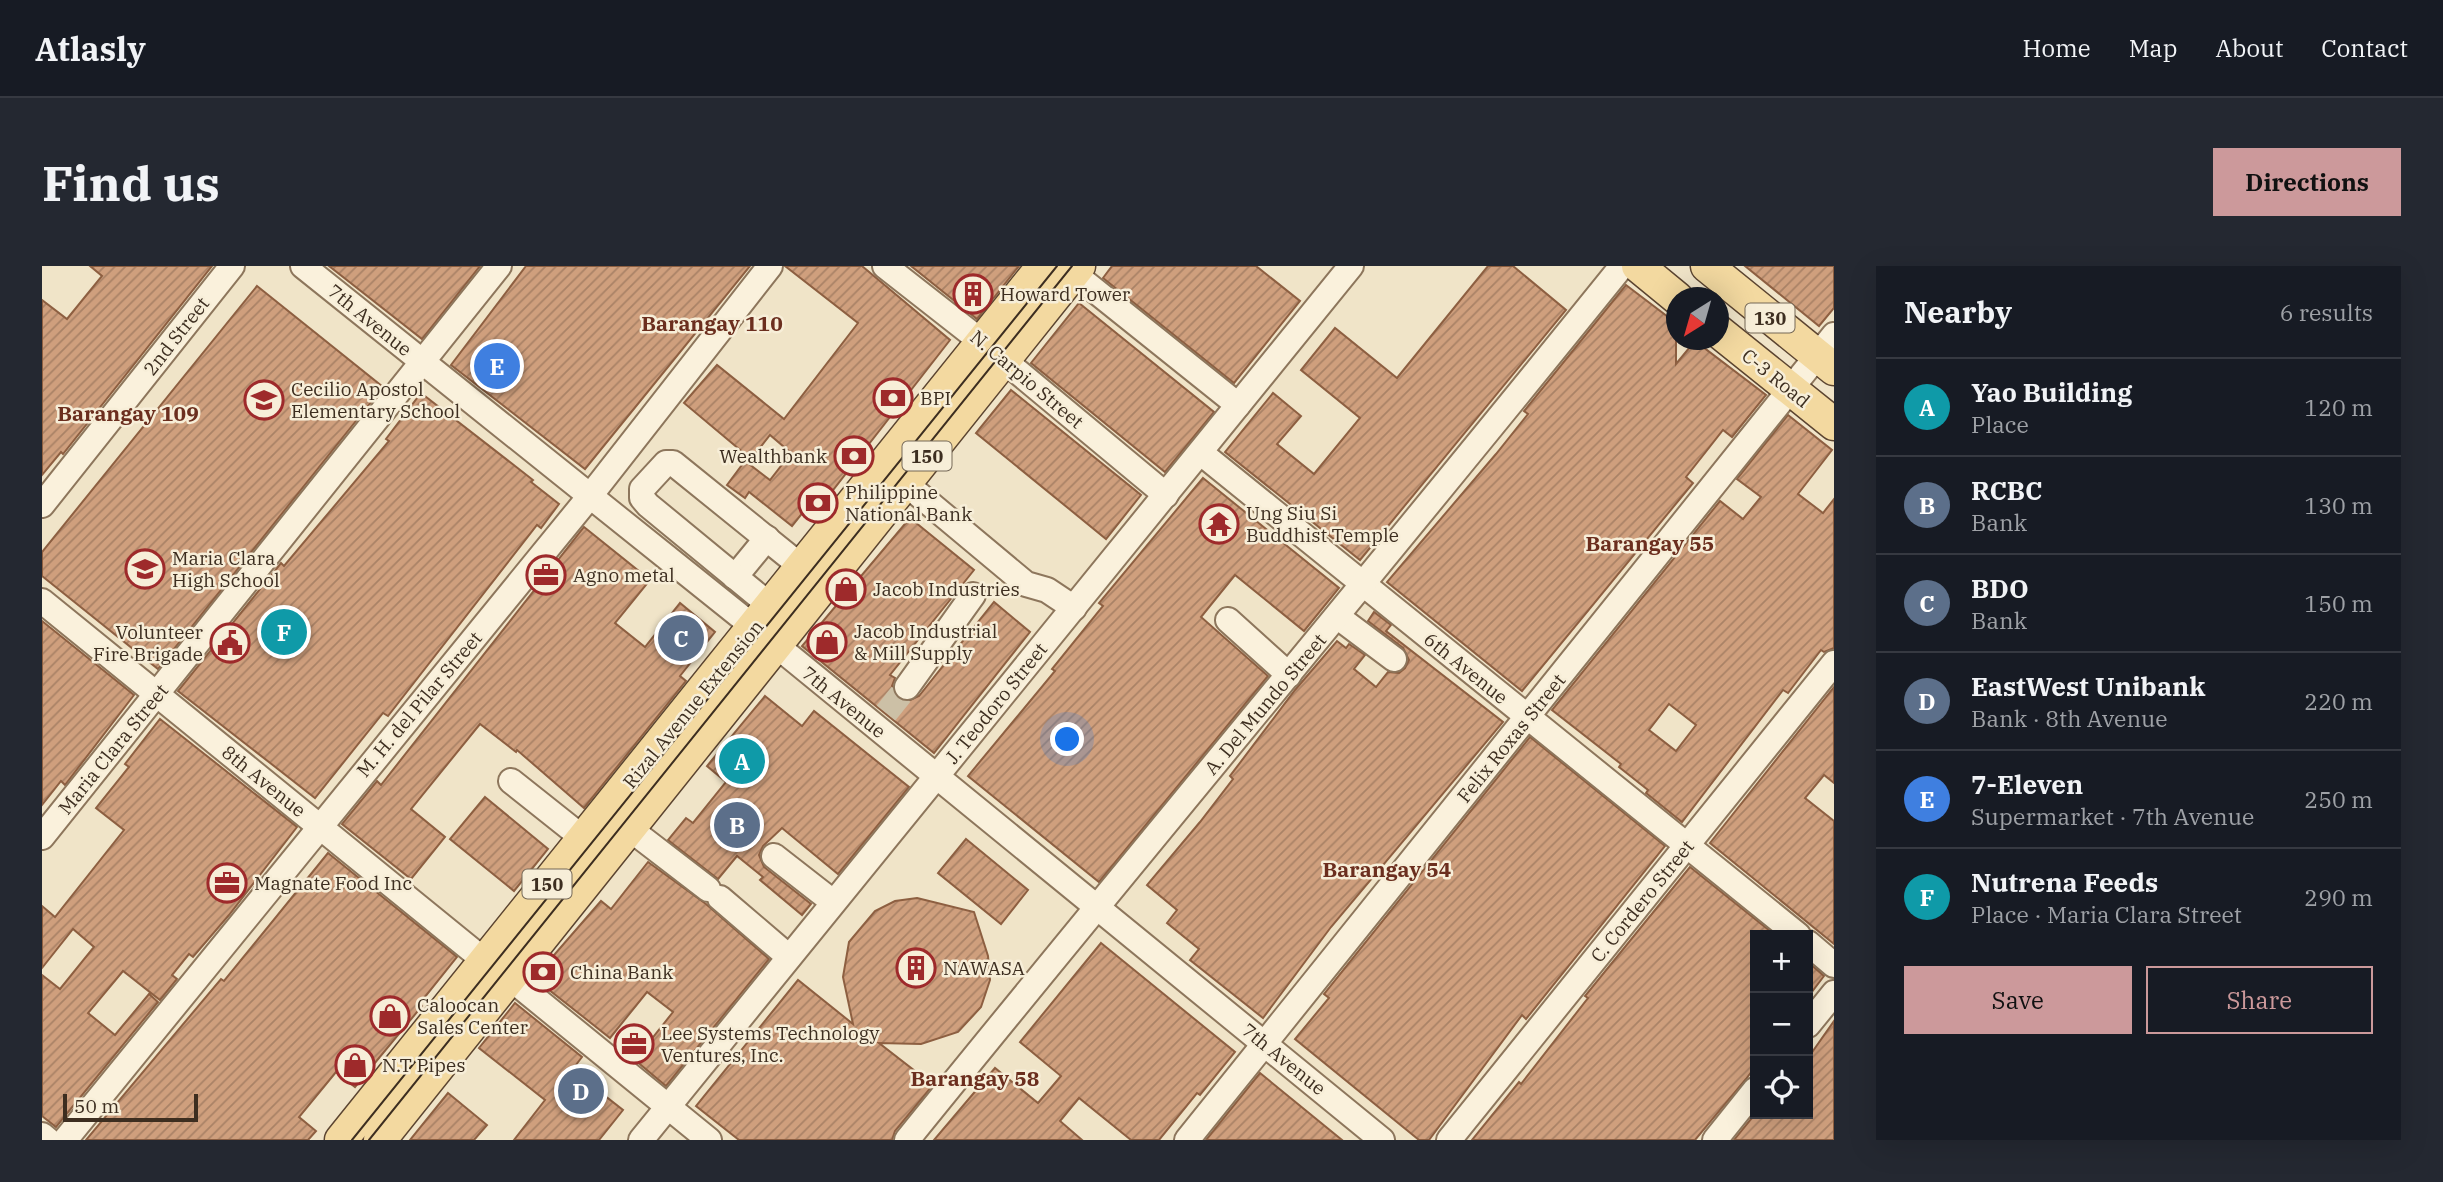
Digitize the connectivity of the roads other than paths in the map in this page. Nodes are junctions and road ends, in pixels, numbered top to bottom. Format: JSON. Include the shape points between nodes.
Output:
{"nodes":[{"id":1,"x":232,"y":266,"type":"edge"},
{"id":2,"x":303,"y":266,"type":"edge"},
{"id":3,"x":499,"y":266,"type":"edge"},
{"id":4,"x":770,"y":266,"type":"edge"},
{"id":5,"x":885,"y":266,"type":"edge"},
{"id":6,"x":1043,"y":266,"type":"edge"},
{"id":7,"x":1351,"y":266,"type":"edge"},
{"id":8,"x":1622,"y":266,"type":"edge"},
{"id":9,"x":1638,"y":266,"type":"edge"},
{"id":10,"x":1707,"y":266,"type":"edge"},
{"id":11,"x":1076,"y":270,"type":"edge"},
{"id":12,"x":1666,"y":289,"type":"edge"},
{"id":13,"x":1729,"y":340,"type":"edge"},
{"id":14,"x":993,"y":350,"type":"junction"},
{"id":15,"x":1828,"y":353,"type":"edge"},
{"id":16,"x":422,"y":362,"type":"junction"},
{"id":17,"x":1791,"y":390,"type":"junction"},
{"id":18,"x":1238,"y":405,"type":"junction"},
{"id":19,"x":1834,"y":424,"type":"edge"},
{"id":20,"x":1201,"y":453,"type":"junction"},
{"id":21,"x":905,"y":483,"type":"junction"},
{"id":22,"x":1166,"y":495,"type":"junction"},
{"id":23,"x":590,"y":496,"type":"junction"},
{"id":24,"x":42,"y":505,"type":"edge"},
{"id":25,"x":767,"y":538,"type":"junction"},
{"id":26,"x":803,"y":568,"type":"junction"},
{"id":27,"x":735,"y":577,"type":"junction"},
{"id":28,"x":1364,"y":585,"type":"junction"},
{"id":29,"x":973,"y":595,"type":"dead end"},
{"id":30,"x":42,"y":601,"type":"edge"},
{"id":31,"x":1074,"y":608,"type":"junction"},
{"id":32,"x":1338,"y":617,"type":"junction"},
{"id":33,"x":1228,"y":620,"type":"dead end"},
{"id":34,"x":768,"y":627,"type":"junction"},
{"id":35,"x":1394,"y":659,"type":"dead end"},
{"id":36,"x":1834,"y":663,"type":"edge"},
{"id":37,"x":1289,"y":675,"type":"junction"},
{"id":38,"x":906,"y":687,"type":"tunnel mouth"},
{"id":39,"x":157,"y":695,"type":"junction"},
{"id":40,"x":1527,"y":717,"type":"junction"},
{"id":41,"x":936,"y":776,"type":"junction"},
{"id":42,"x":511,"y":781,"type":"dead end"},
{"id":43,"x":319,"y":825,"type":"junction"},
{"id":44,"x":630,"y":829,"type":"junction"},
{"id":45,"x":42,"y":837,"type":"edge"},
{"id":46,"x":584,"y":839,"type":"junction"},
{"id":47,"x":1687,"y":846,"type":"junction"},
{"id":48,"x":774,"y":856,"type":"dead end"},
{"id":49,"x":833,"y":902,"type":"junction"},
{"id":50,"x":1096,"y":906,"type":"junction"},
{"id":51,"x":1792,"y":930,"type":"edge"},
{"id":52,"x":1813,"y":947,"type":"edge"},
{"id":53,"x":789,"y":957,"type":"junction"},
{"id":54,"x":1834,"y":965,"type":"edge"},
{"id":55,"x":497,"y":970,"type":"junction"},
{"id":56,"x":1834,"y":993,"type":"edge"},
{"id":57,"x":1813,"y":1020,"type":"edge"},
{"id":58,"x":1265,"y":1044,"type":"junction"},
{"id":59,"x":1750,"y":1096,"type":"edge"},
{"id":60,"x":667,"y":1107,"type":"junction"},
{"id":61,"x":42,"y":1135,"type":"edge"},
{"id":62,"x":48,"y":1140,"type":"edge"},
{"id":63,"x":65,"y":1140,"type":"edge"},
{"id":64,"x":341,"y":1140,"type":"edge"},
{"id":65,"x":380,"y":1140,"type":"edge"},
{"id":66,"x":641,"y":1140,"type":"edge"},
{"id":67,"x":709,"y":1140,"type":"edge"},
{"id":68,"x":907,"y":1140,"type":"edge"},
{"id":69,"x":1187,"y":1140,"type":"edge"},
{"id":70,"x":1382,"y":1140,"type":"edge"},
{"id":71,"x":1449,"y":1140,"type":"edge"},
{"id":72,"x":1715,"y":1140,"type":"edge"}],
"edges":[{"from":1,"to":24,"type":"street","name":"2nd Street"},
{"from":2,"to":16,"type":"street","name":"7th Avenue"},
{"from":3,"to":16,"type":"street","name":"Maria Clara Street"},
{"from":4,"to":23,"type":"street","name":"M. H. del Pilar Street"},
{"from":5,"to":14,"type":"street","name":"N. Carpio Street"},
{"from":6,"to":14,"type":"main road","name":"Rizal Avenue Extension","number":"150"},
{"from":7,"to":18,"type":"street","name":"J. Teodoro Street"},
{"from":8,"to":28,"type":"street","name":"A. Del Mundo Street"},
{"from":9,"to":12,"type":"main road"},
{"from":10,"to":15,"type":"main road","number":"130"},
{"from":11,"to":14,"type":"main road","name":"Rizal Avenue Extension","number":"150"},
{"from":11,"to":18,"type":"street"},
{"from":13,"to":17,"type":"main road","name":"C-3 Road","number":"130"},
{"from":14,"to":21,"type":"main road","name":"Rizal Avenue Extension","number":"150"},
{"from":14,"to":22,"type":"street","name":"N. Carpio Street"},
{"from":14,"to":26,"type":"main road","name":"Rizal Avenue Extension","number":"150"},
{"from":15,"to":17,"type":"street","name":"Felix Roxas Street"},
{"from":16,"to":23,"type":"street","name":"7th Avenue"},
{"from":16,"to":39,"type":"street","name":"Maria Clara Street"},
{"from":17,"to":19,"type":"main road","name":"C-3 Road","number":"130"},
{"from":17,"to":40,"type":"street","name":"Felix Roxas Street"},
{"from":18,"to":20,"type":"street","name":"J. Teodoro Street"},
{"from":20,"to":22,"type":"street","name":"J. Teodoro Street"},
{"from":20,"to":28,"type":"street","name":"6th Avenue"},
{"from":21,"to":31,"type":"street","via":[[1026,584],[1047,590]]},
{"from":21,"to":34,"type":"main road","name":"Rizal Avenue Extension","number":"150"},
{"from":22,"to":31,"type":"street","name":"J. Teodoro Street"},
{"from":23,"to":34,"type":"street","name":"7th Avenue"},
{"from":23,"to":43,"type":"street","name":"M. H. del Pilar Street"},
{"from":25,"to":26,"type":"street"},
{"from":25,"to":27,"type":"street"},
{"from":25,"to":27,"type":"street","via":[[673,463],[666,463],[642,489],[648,505]]},
{"from":26,"to":34,"type":"main road","name":"Rizal Avenue Extension","number":"150"},
{"from":27,"to":34,"type":"street"},
{"from":28,"to":32,"type":"street","name":"A. Del Mundo Street"},
{"from":28,"to":40,"type":"street","name":"6th Avenue"},
{"from":29,"to":38,"type":"street"},
{"from":30,"to":39,"type":"street","name":"8th Avenue"},
{"from":31,"to":41,"type":"street","name":"J. Teodoro Street"},
{"from":32,"to":35,"type":"street"},
{"from":32,"to":37,"type":"street","name":"A. Del Mundo Street"},
{"from":33,"to":37,"type":"street"},
{"from":34,"to":41,"type":"street","name":"7th Avenue","via":[[881,721]]},
{"from":34,"to":44,"type":"main road","name":"Rizal Avenue Extension","number":"150"},
{"from":34,"to":46,"type":"main road","name":"Rizal Avenue Extension","number":"150"},
{"from":36,"to":47,"type":"street","name":"C. Cordero Street"},
{"from":37,"to":50,"type":"street","name":"A. Del Mundo Street"},
{"from":39,"to":43,"type":"street","name":"8th Avenue"},
{"from":39,"to":45,"type":"street","name":"Maria Clara Street"},
{"from":40,"to":47,"type":"street","name":"6th Avenue"},
{"from":40,"to":58,"type":"street","name":"Felix Roxas Street"},
{"from":41,"to":49,"type":"street","name":"J. Teodoro Street"},
{"from":41,"to":50,"type":"street","name":"7th Avenue"},
{"from":42,"to":46,"type":"street"},
{"from":43,"to":55,"type":"street","name":"8th Avenue"},
{"from":43,"to":63,"type":"street","name":"M. H. del Pilar Street"},
{"from":44,"to":53,"type":"street"},
{"from":44,"to":55,"type":"main road","name":"Rizal Avenue Extension","number":"150"},
{"from":46,"to":55,"type":"main road","name":"Rizal Avenue Extension","number":"150"},
{"from":47,"to":51,"type":"street","name":"6th Avenue"},
{"from":47,"to":71,"type":"street","name":"C. Cordero Street"},
{"from":48,"to":49,"type":"street"},
{"from":49,"to":53,"type":"street","name":"J. Teodoro Street"},
{"from":50,"to":58,"type":"street","name":"7th Avenue"},
{"from":50,"to":68,"type":"street","name":"A. Del Mundo Street"},
{"from":52,"to":54,"type":"street"},
{"from":53,"to":60,"type":"street","name":"J. Teodoro Street"},
{"from":55,"to":60,"type":"street","name":"8th Avenue"},
{"from":55,"to":64,"type":"main road","name":"Rizal Avenue Extension","number":"150"},
{"from":55,"to":65,"type":"main road","name":"Rizal Avenue Extension","number":"150"},
{"from":56,"to":57,"type":"street"},
{"from":58,"to":69,"type":"street","name":"Felix Roxas Street"},
{"from":58,"to":70,"type":"street","name":"7th Avenue"},
{"from":59,"to":72,"type":"street"},
{"from":60,"to":66,"type":"street","name":"J. Teodoro Street"},
{"from":60,"to":67,"type":"street","name":"8th Avenue"},
{"from":61,"to":62,"type":"street"}]}
